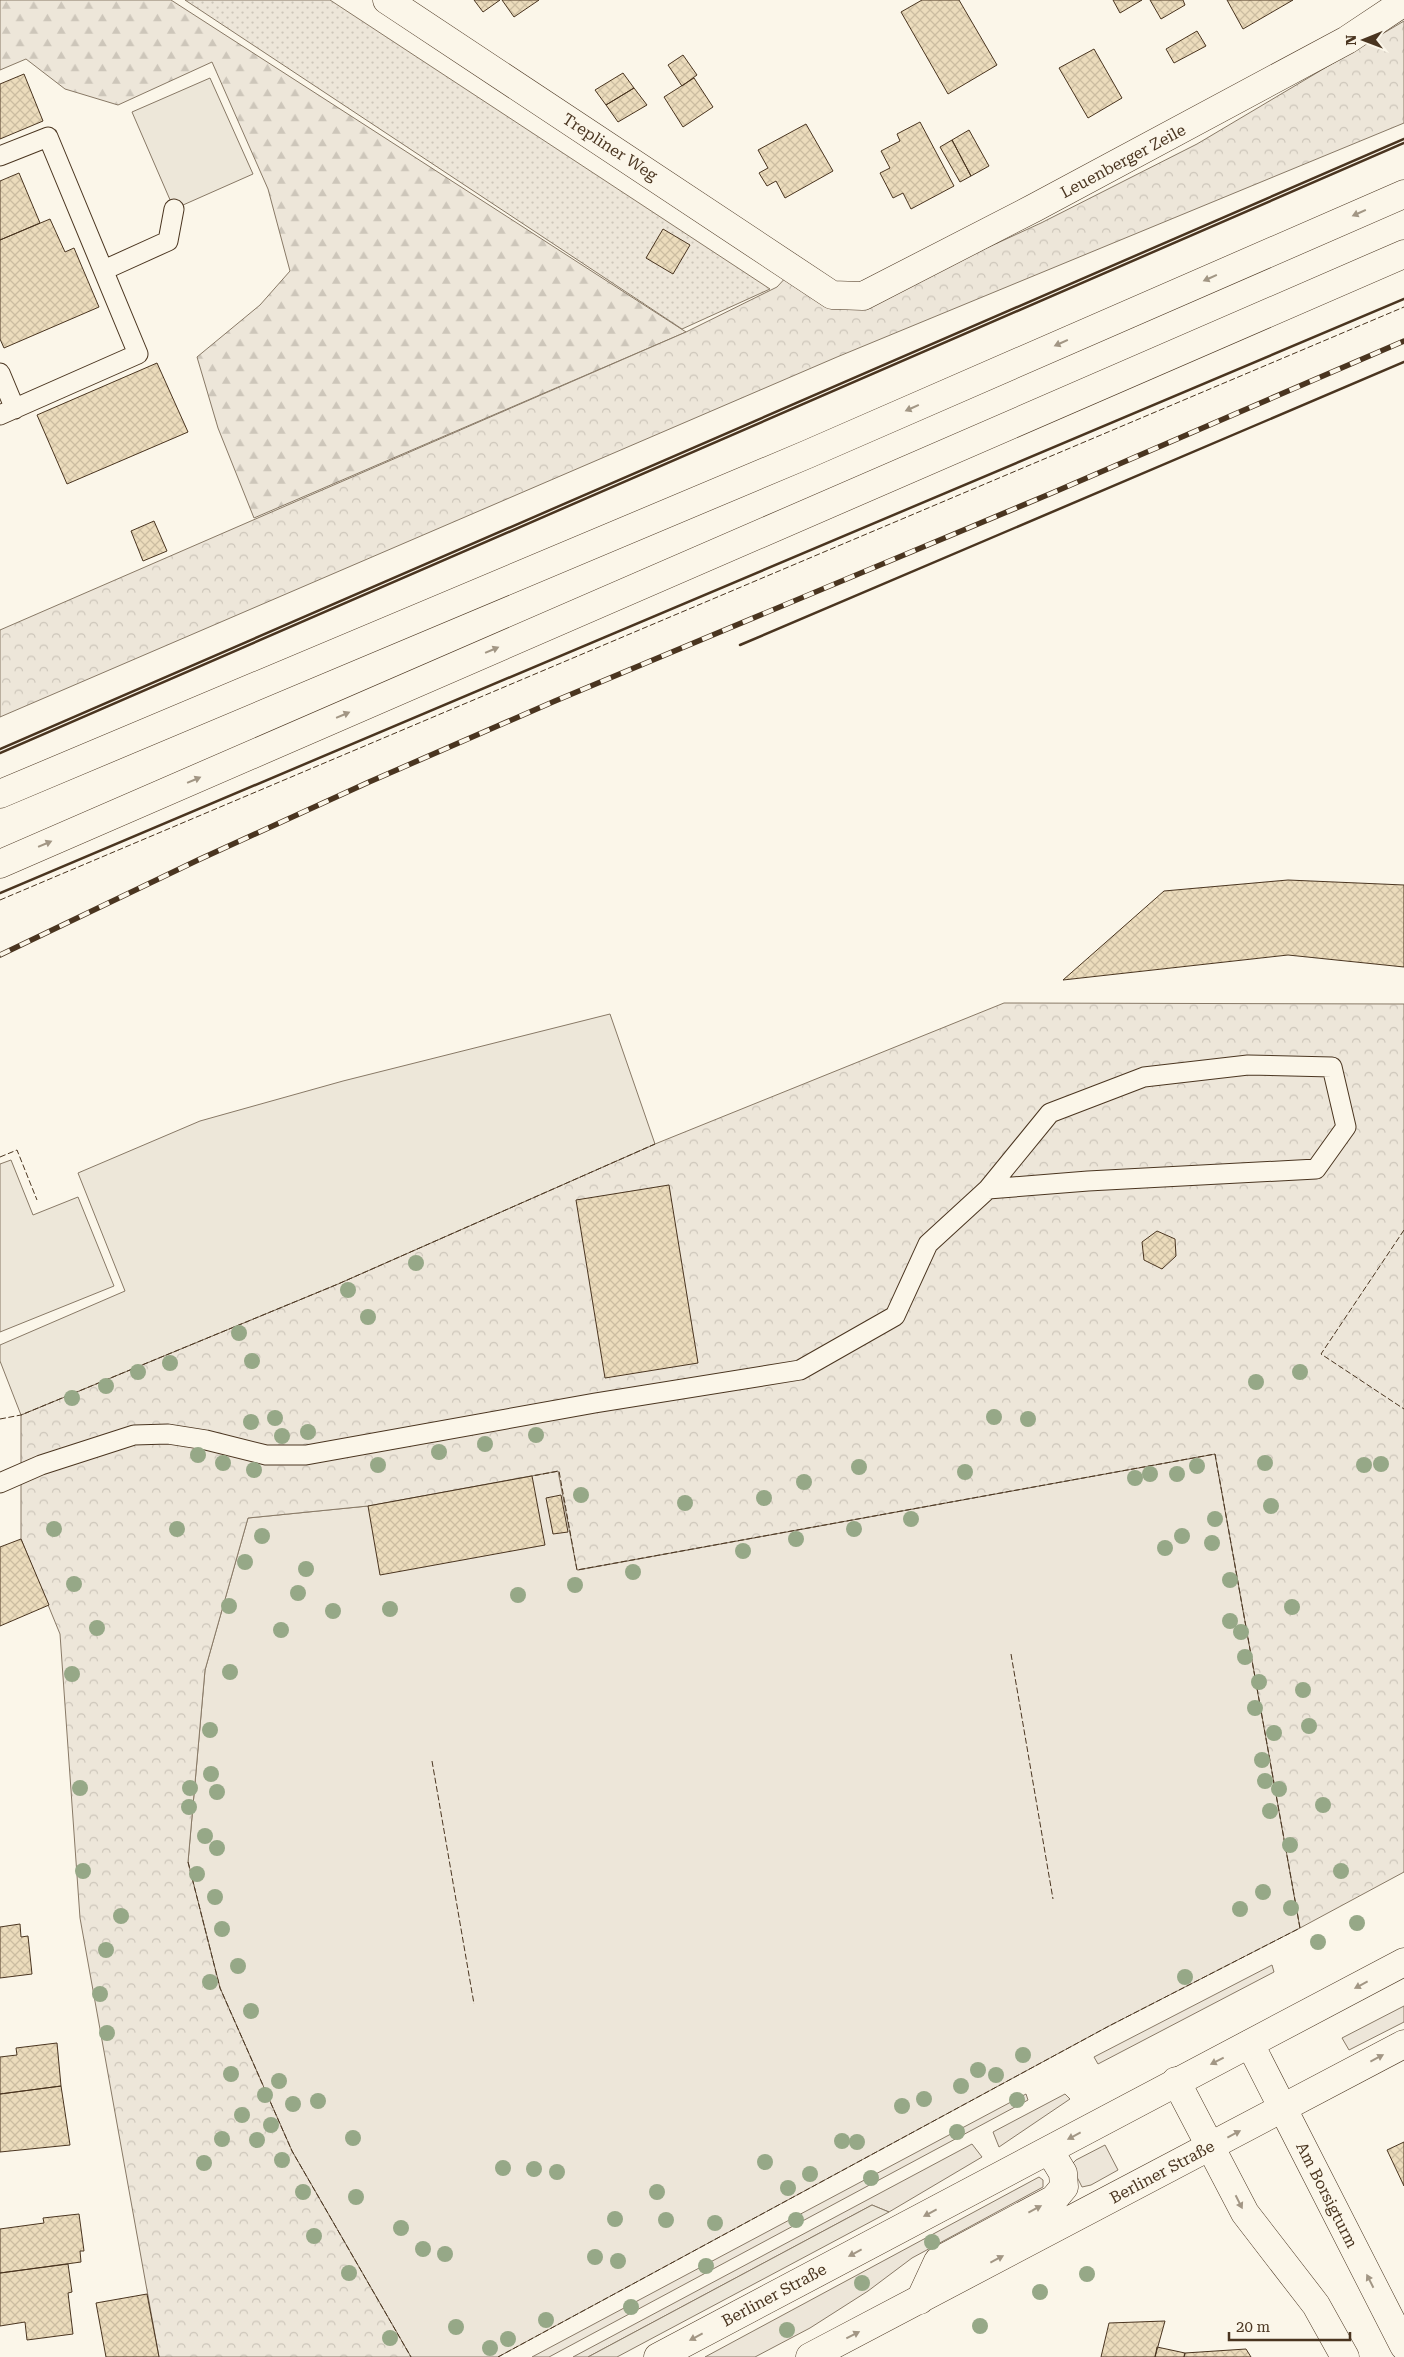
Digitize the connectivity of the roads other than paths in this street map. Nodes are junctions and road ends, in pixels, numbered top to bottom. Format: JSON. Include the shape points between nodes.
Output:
{"nodes":[{"id":1,"x":387,"y":0,"type":"edge"},
{"id":2,"x":1404,"y":2,"type":"edge"},
{"id":3,"x":0,"y":156,"type":"edge"},
{"id":4,"x":1404,"y":194,"type":"edge"},
{"id":5,"x":174,"y":209,"type":"dead end"},
{"id":6,"x":1404,"y":254,"type":"edge"},
{"id":7,"x":104,"y":270,"type":"junction"},
{"id":8,"x":832,"y":295,"type":"joint"},
{"id":9,"x":0,"y":373,"type":"edge"},
{"id":10,"x":7,"y":412,"type":"edge"},
{"id":11,"x":0,"y":794,"type":"edge"},
{"id":12,"x":0,"y":864,"type":"edge"},
{"id":13,"x":988,"y":1189,"type":"junction"},
{"id":14,"x":0,"y":1483,"type":"edge"},
{"id":15,"x":1404,"y":1962,"type":"edge"},
{"id":16,"x":1250,"y":2044,"type":"junction"},
{"id":17,"x":1404,"y":2044,"type":"edge"},
{"id":18,"x":1176,"y":2081,"type":"junction"},
{"id":19,"x":1283,"y":2108,"type":"junction"},
{"id":20,"x":1210,"y":2147,"type":"junction"},
{"id":21,"x":1049,"y":2150,"type":"junction"},
{"id":22,"x":920,"y":2300,"type":"junction"},
{"id":23,"x":1404,"y":2346,"type":"edge"},
{"id":24,"x":658,"y":2357,"type":"edge"},
{"id":25,"x":810,"y":2357,"type":"edge"},
{"id":26,"x":1344,"y":2357,"type":"edge"}],
"edges":[{"from":1,"to":8,"type":"main road","name":"Trepliner Weg"},
{"from":2,"to":8,"type":"main road","name":"Leuenberger Zeile","via":[[1347,40],[926,265],[863,296]]},
{"from":3,"to":7,"type":"lane","via":[[48,136]]},
{"from":4,"to":11,"type":"main road","one_way":true,"via":[[808,454]]},
{"from":5,"to":7,"type":"lane","via":[[168,241]]},
{"from":12,"to":6,"type":"main road","one_way":true},
{"from":7,"to":10,"type":"lane","via":[[138,354]]},
{"from":9,"to":10,"type":"lane"},
{"from":13,"to":13,"type":"lane","via":[[1050,1113],[1144,1077],[1248,1065],[1332,1067],[1346,1127],[1316,1169]]},
{"from":13,"to":14,"type":"lane","via":[[928,1244],[895,1316],[800,1370],[306,1455],[266,1455],[168,1434],[134,1435],[41,1465]]},
{"from":15,"to":16,"type":"main road","name":"Berliner Straße","one_way":true},
{"from":16,"to":18,"type":"main road","name":"Berliner Straße","one_way":true},
{"from":16,"to":19,"type":"main road","name":"Am Borsigturm"},
{"from":19,"to":17,"type":"main road","name":"Berliner Straße","one_way":true},
{"from":18,"to":20,"type":"main road"},
{"from":18,"to":21,"type":"main road","name":"Berliner Straße","one_way":true},
{"from":20,"to":19,"type":"main road","name":"Berliner Straße","one_way":true},
{"from":23,"to":19,"type":"main road","name":"Am Borsigturm","one_way":true},
{"from":22,"to":20,"type":"main road","name":"Berliner Straße","one_way":true},
{"from":20,"to":26,"type":"main road","one_way":true,"via":[[1245,2212],[1316,2305]]},
{"from":22,"to":21,"type":"main road","one_way":true,"via":[[938,2261],[1054,2199],[1064,2187],[1063,2173]]},
{"from":21,"to":24,"type":"main road","name":"Berliner Straße","one_way":true},
{"from":25,"to":22,"type":"main road","name":"Berliner Straße","one_way":true}]}
